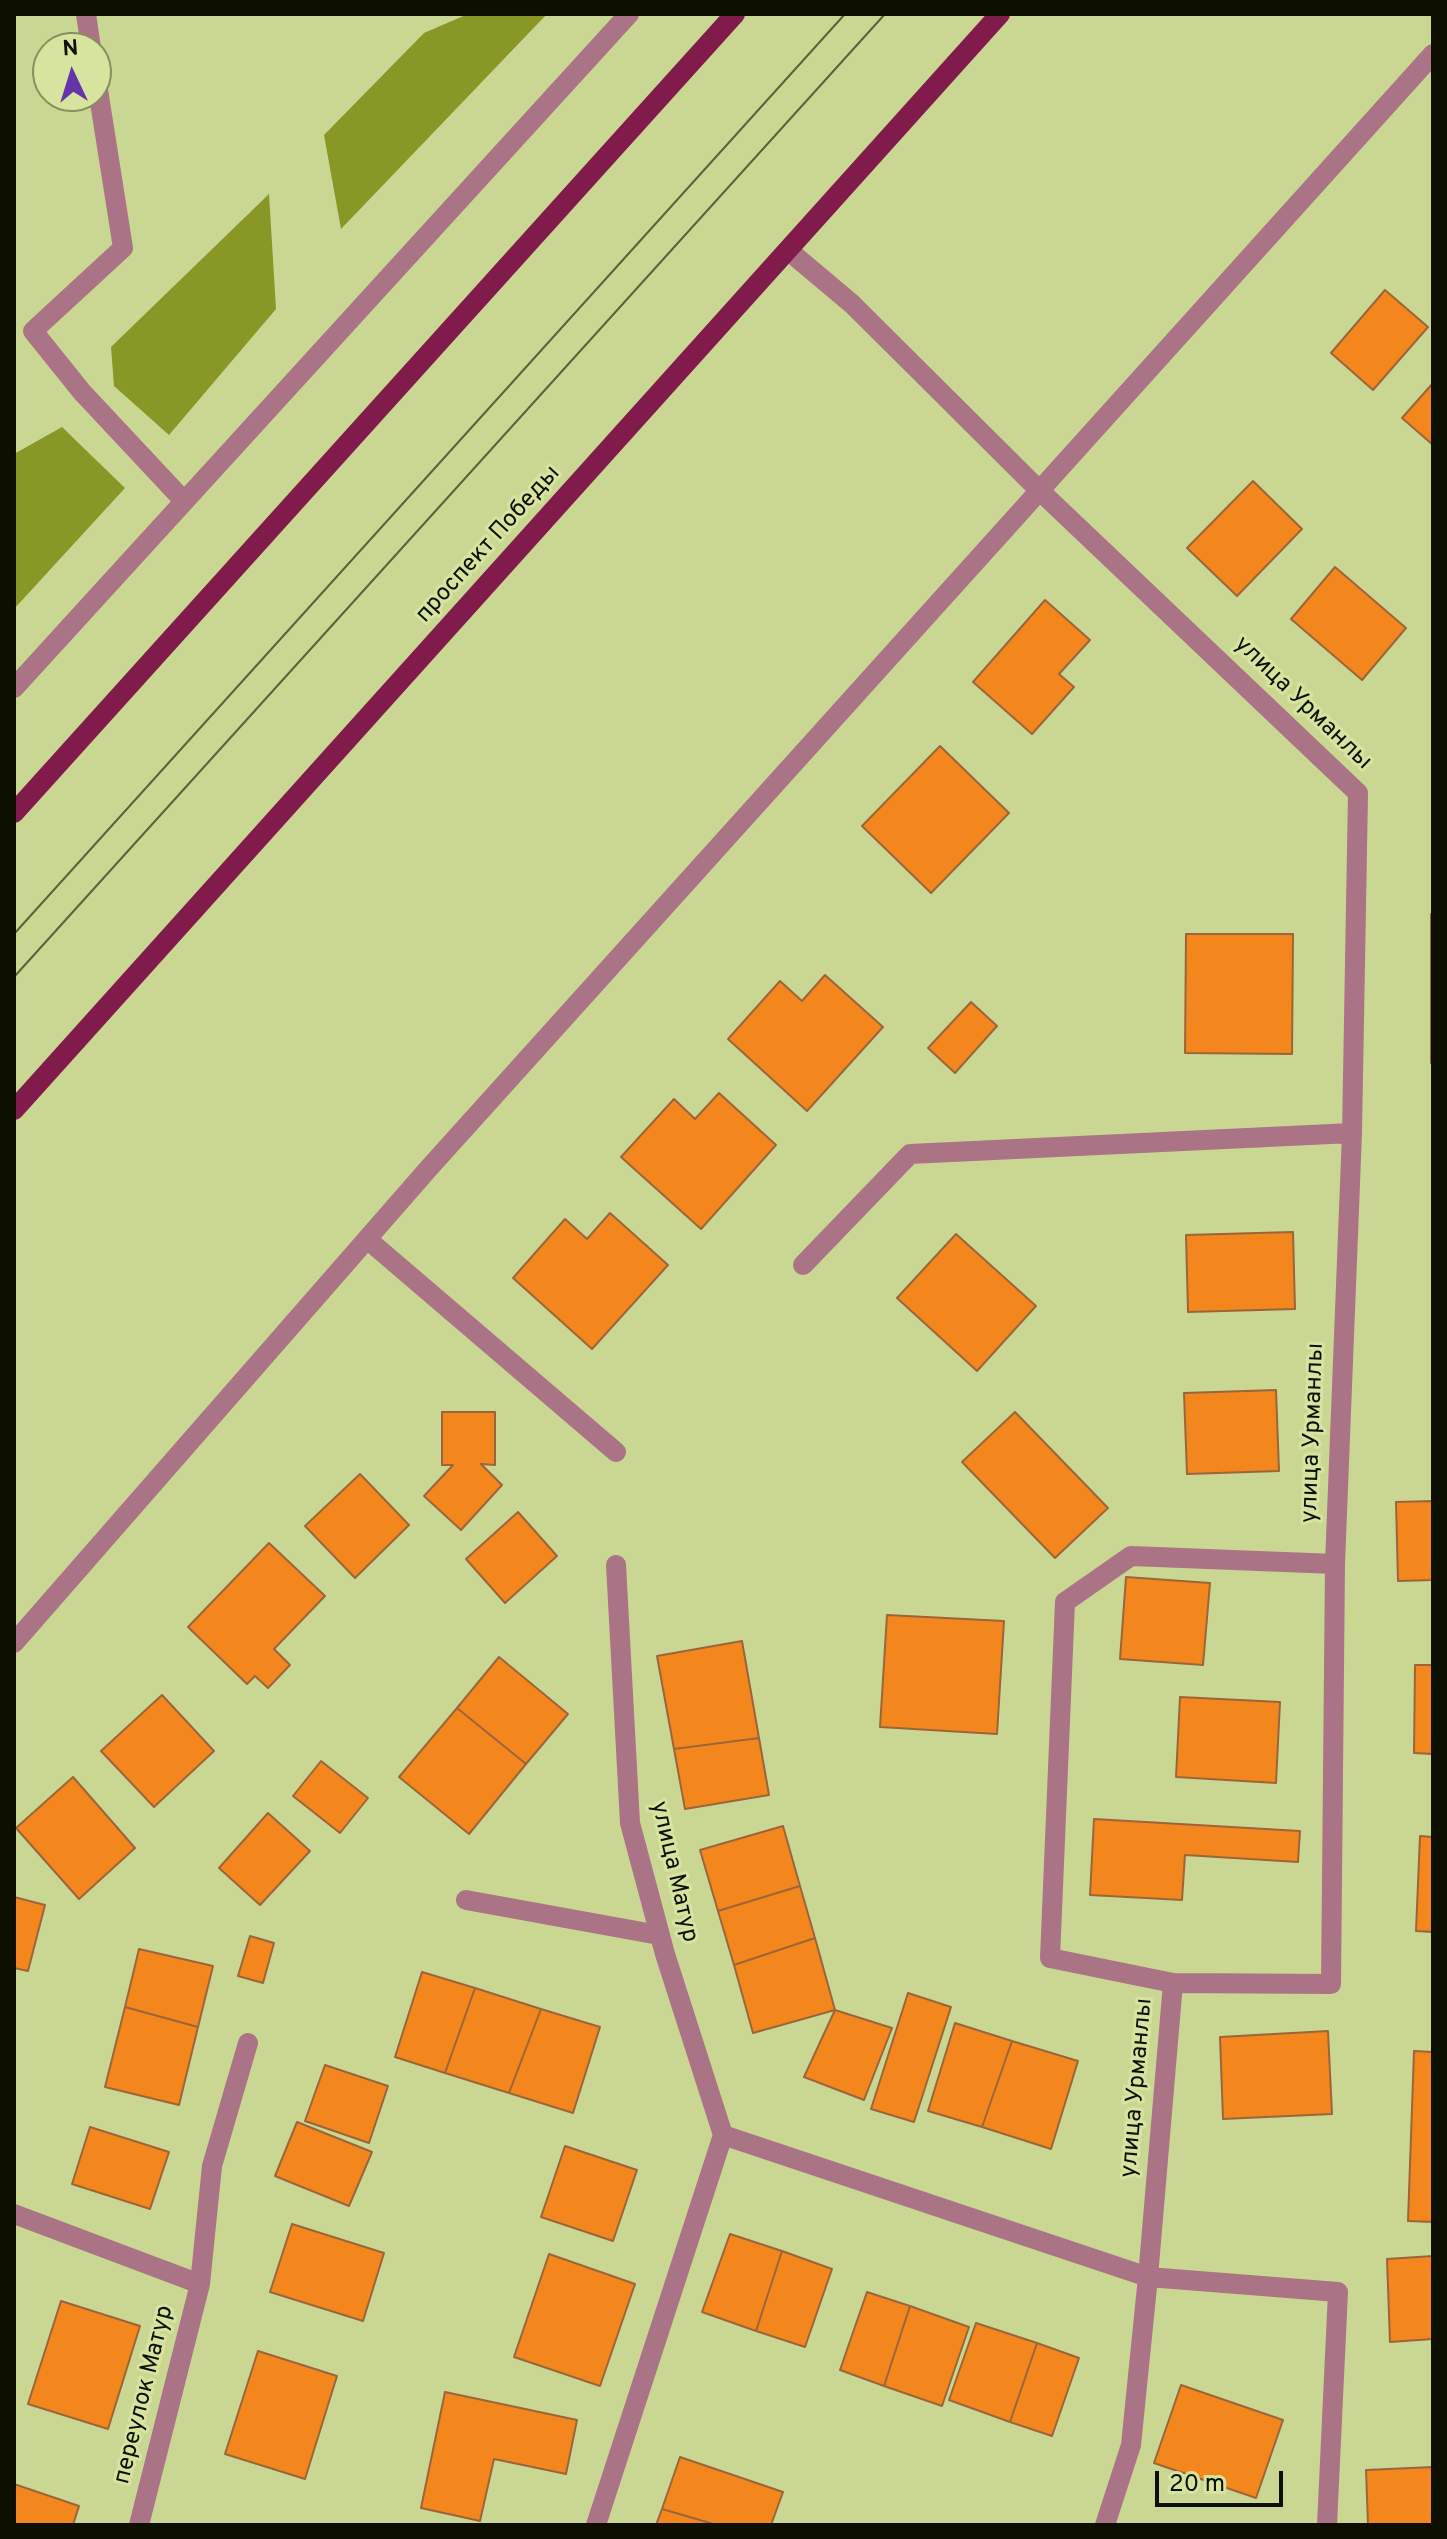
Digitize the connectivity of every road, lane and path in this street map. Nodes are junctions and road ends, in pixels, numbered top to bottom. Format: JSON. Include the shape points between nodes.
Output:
{"nodes":[{"id":1,"x":629,"y":14,"type":"edge"},
{"id":2,"x":735,"y":14,"type":"edge"},
{"id":3,"x":1000,"y":14,"type":"edge"},
{"id":4,"x":1433,"y":54,"type":"edge"},
{"id":5,"x":102,"y":112,"type":"edge"},
{"id":6,"x":789,"y":251,"type":"junction"},
{"id":7,"x":1039,"y":490,"type":"junction"},
{"id":8,"x":184,"y":501,"type":"junction"},
{"id":9,"x":14,"y":688,"type":"edge"},
{"id":10,"x":14,"y":813,"type":"edge"},
{"id":11,"x":14,"y":1110,"type":"edge"},
{"id":12,"x":1352,"y":1133,"type":"junction"},
{"id":13,"x":367,"y":1239,"type":"junction"},
{"id":14,"x":803,"y":1265,"type":"dead end"},
{"id":15,"x":616,"y":1452,"type":"dead end"},
{"id":16,"x":1335,"y":1564,"type":"junction"},
{"id":17,"x":616,"y":1565,"type":"dead end"},
{"id":18,"x":14,"y":1643,"type":"edge"},
{"id":19,"x":466,"y":1900,"type":"dead end"},
{"id":20,"x":659,"y":1935,"type":"junction"},
{"id":21,"x":1173,"y":1983,"type":"junction"},
{"id":22,"x":248,"y":2043,"type":"dead end"},
{"id":23,"x":723,"y":2135,"type":"junction"},
{"id":24,"x":14,"y":2214,"type":"edge"},
{"id":25,"x":1148,"y":2277,"type":"junction"},
{"id":26,"x":200,"y":2284,"type":"junction"},
{"id":27,"x":139,"y":2525,"type":"edge"},
{"id":28,"x":596,"y":2525,"type":"edge"},
{"id":29,"x":1105,"y":2525,"type":"edge"},
{"id":30,"x":1327,"y":2525,"type":"edge"}],
"edges":[{"from":1,"to":8,"type":"street"},
{"from":2,"to":10,"type":"main road"},
{"from":3,"to":6,"type":"main road","name":"проспект Победы"},
{"from":4,"to":7,"type":"street"},
{"from":5,"to":8,"type":"street","via":[[123,248],[33,331]]},
{"from":6,"to":7,"type":"street","name":"улица Урманлы","via":[[852,304]]},
{"from":6,"to":11,"type":"main road","name":"проспект Победы"},
{"from":7,"to":12,"type":"street","name":"улица Урманлы","via":[[1358,793]]},
{"from":7,"to":13,"type":"street"},
{"from":8,"to":9,"type":"street"},
{"from":12,"to":14,"type":"street","via":[[910,1154]]},
{"from":12,"to":16,"type":"street","name":"улица Урманлы"},
{"from":13,"to":15,"type":"street"},
{"from":13,"to":18,"type":"street"},
{"from":16,"to":21,"type":"street","name":"улица Урманлы","via":[[1331,1984]]},
{"from":16,"to":21,"type":"street","via":[[1131,1556],[1065,1602],[1050,1958]]},
{"from":17,"to":20,"type":"street","name":"улица Матур","via":[[630,1823]]},
{"from":19,"to":20,"type":"street"},
{"from":20,"to":23,"type":"street","name":"улица Матур"},
{"from":21,"to":25,"type":"street","name":"улица Урманлы"},
{"from":22,"to":26,"type":"street","via":[[212,2166]]},
{"from":23,"to":25,"type":"street"},
{"from":23,"to":28,"type":"street"},
{"from":24,"to":26,"type":"street","name":"переулок Матур"},
{"from":25,"to":29,"type":"street","name":"улица Урманлы","via":[[1131,2445]]},
{"from":25,"to":30,"type":"street","via":[[1338,2292]]},
{"from":26,"to":27,"type":"street","name":"переулок Матур"}]}
